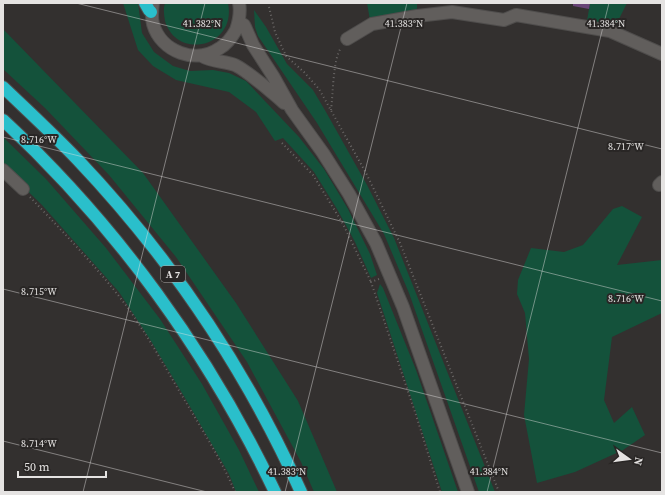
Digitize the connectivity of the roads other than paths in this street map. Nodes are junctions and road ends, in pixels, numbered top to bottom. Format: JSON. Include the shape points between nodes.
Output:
{"nodes":[{"id":1,"x":239,"y":3,"type":"edge"},
{"id":2,"x":150,"y":6,"type":"edge"},
{"id":3,"x":517,"y":9,"type":"edge"},
{"id":4,"x":239,"y":22,"type":"junction"},
{"id":5,"x":347,"y":39,"type":"road end"},
{"id":6,"x":662,"y":54,"type":"edge"},
{"id":7,"x":202,"y":56,"type":"junction"},
{"id":8,"x":3,"y":87,"type":"edge"},
{"id":9,"x":292,"y":110,"type":"junction"},
{"id":10,"x":3,"y":120,"type":"edge"},
{"id":11,"x":3,"y":170,"type":"edge"},
{"id":12,"x":23,"y":189,"type":"road end"},
{"id":13,"x":275,"y":492,"type":"edge"},
{"id":14,"x":301,"y":492,"type":"edge"},
{"id":15,"x":468,"y":492,"type":"edge"}],
"edges":[{"from":1,"to":4,"type":"street"},
{"from":2,"to":7,"type":"street","via":[[158,36],[167,46],[190,56]]},
{"from":3,"to":5,"type":"street","via":[[504,20],[452,12],[417,16],[372,24]]},
{"from":3,"to":6,"type":"street","via":[[610,31]]},
{"from":4,"to":7,"type":"street","via":[[226,44],[215,52]]},
{"from":4,"to":9,"type":"street","via":[[244,25]]},
{"from":7,"to":9,"type":"street","via":[[229,63],[243,70]]},
{"from":8,"to":14,"type":"highway","number":"A 7","via":[[94,178],[177,281],[220,342],[255,401]]},
{"from":9,"to":15,"type":"street","via":[[349,194],[376,243],[411,330]]},
{"from":10,"to":13,"type":"highway","number":"A 7","via":[[44,159],[85,204],[152,286],[219,387]]},
{"from":11,"to":12,"type":"street"}]}
